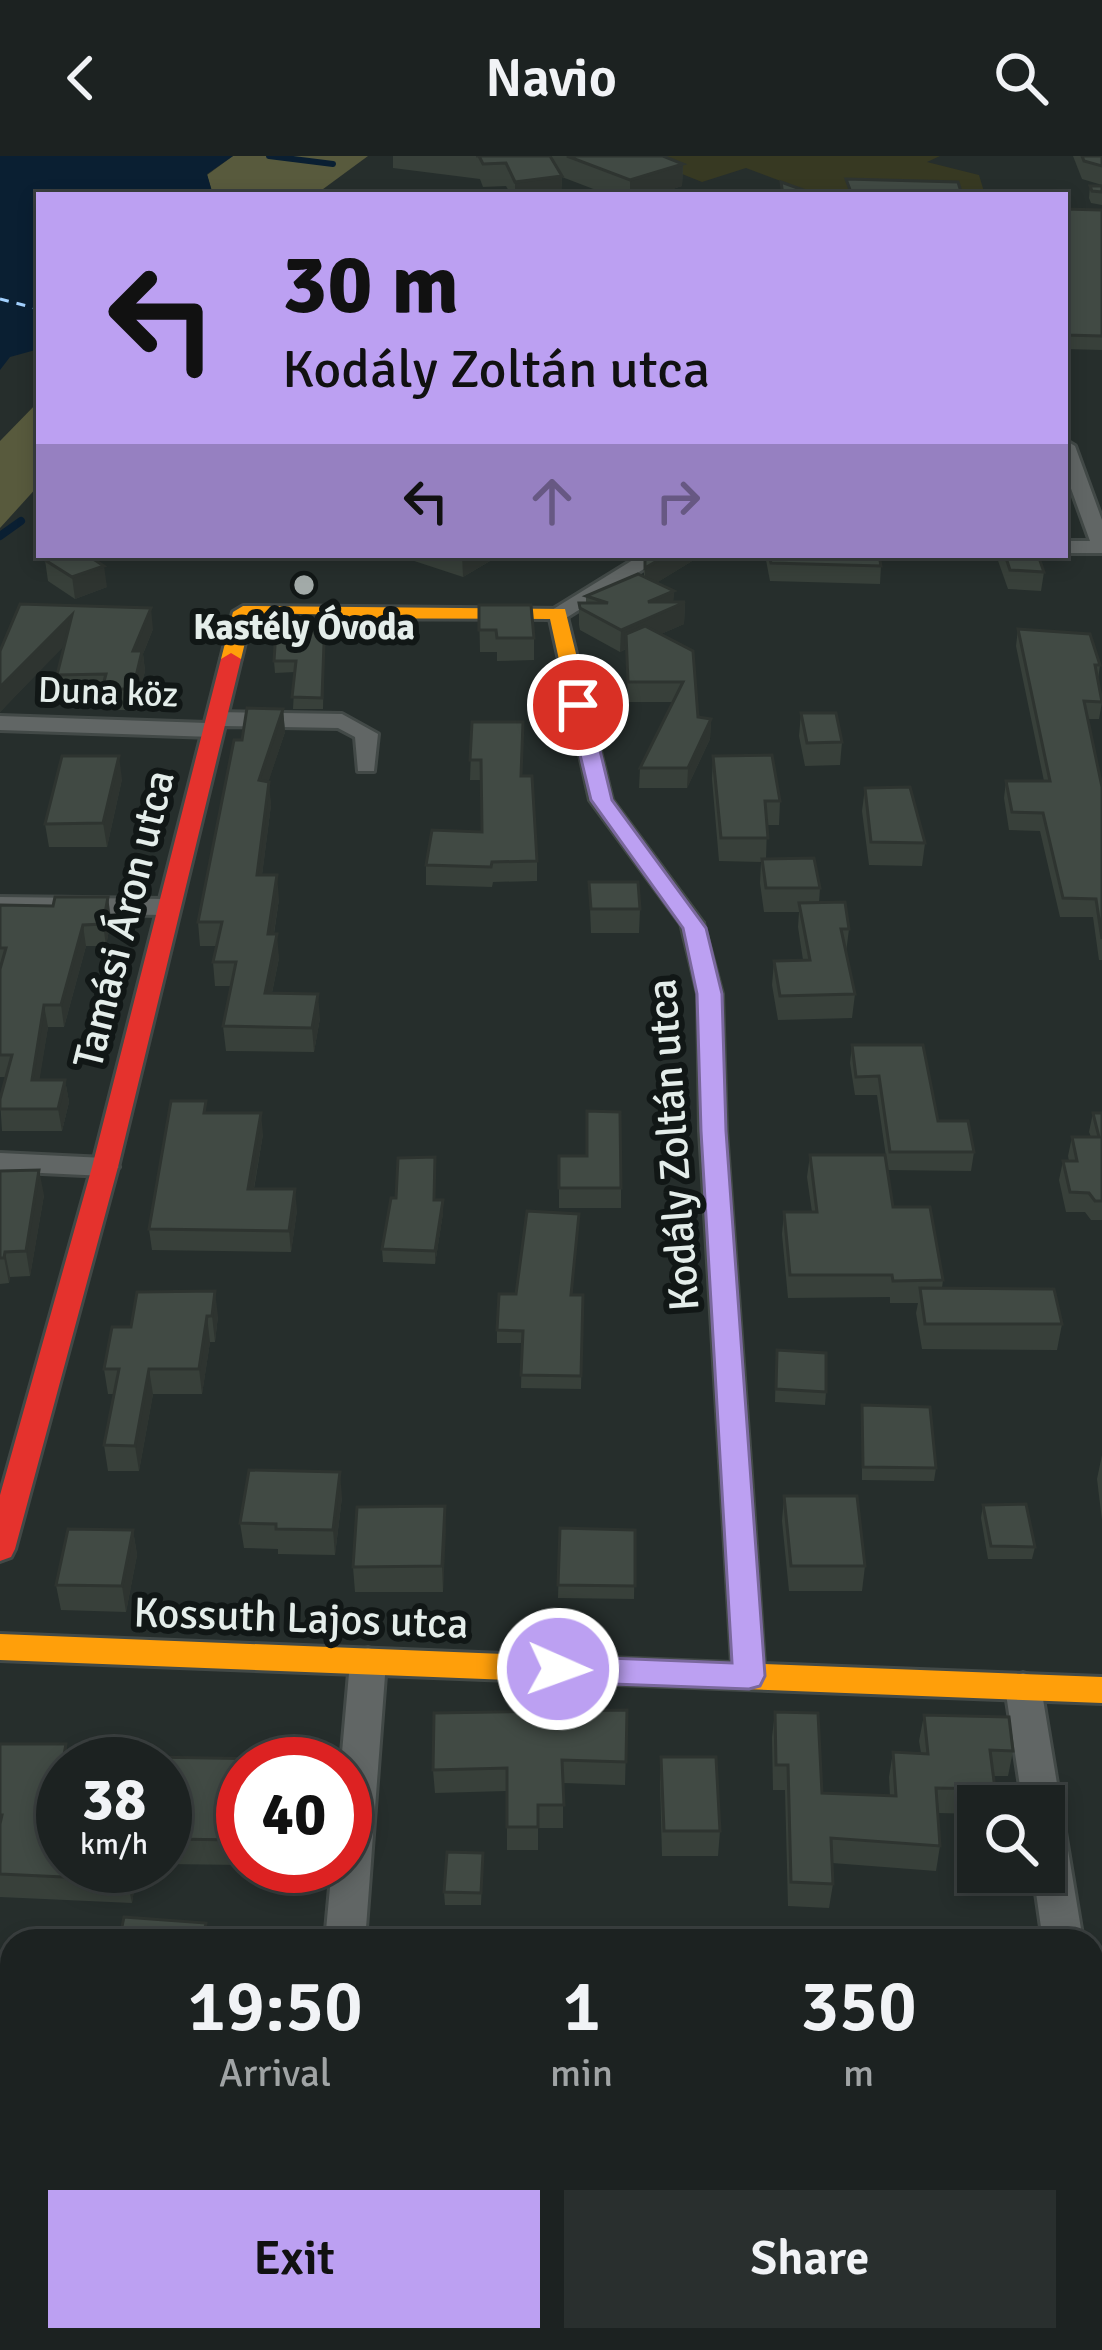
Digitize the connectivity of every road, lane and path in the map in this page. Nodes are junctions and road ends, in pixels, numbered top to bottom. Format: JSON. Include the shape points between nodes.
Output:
{"nodes":[{"id":1,"x":1068,"y":454,"type":"edge"},
{"id":2,"x":1068,"y":547,"type":"edge"},
{"id":3,"x":1102,"y":547,"type":"edge"},
{"id":4,"x":651,"y":558,"type":"edge"},
{"id":5,"x":558,"y":613,"type":"junction"},
{"id":6,"x":0,"y":723,"type":"edge"},
{"id":7,"x":214,"y":725,"type":"junction"},
{"id":8,"x":366,"y":766,"type":"dead end"},
{"id":9,"x":0,"y":905,"type":"edge"},
{"id":10,"x":166,"y":907,"type":"junction"},
{"id":11,"x":0,"y":1162,"type":"edge"},
{"id":12,"x":105,"y":1167,"type":"junction"},
{"id":13,"x":0,"y":1549,"type":"edge"},
{"id":14,"x":0,"y":1647,"type":"edge"},
{"id":15,"x":368,"y":1662,"type":"junction"},
{"id":16,"x":749,"y":1676,"type":"junction"},
{"id":17,"x":1023,"y":1687,"type":"junction"},
{"id":18,"x":1102,"y":1690,"type":"edge"},
{"id":19,"x":1039,"y":1785,"type":"edge"},
{"id":20,"x":1055,"y":1893,"type":"edge"},
{"id":21,"x":347,"y":1929,"type":"edge"},
{"id":22,"x":1061,"y":1929,"type":"edge"}],
"edges":[{"from":1,"to":3,"type":"street"},
{"from":2,"to":3,"type":"street"},
{"from":4,"to":5,"type":"street"},
{"from":5,"to":7,"type":"street","name":"Tamási Áron utca","via":[[243,612]]},
{"from":5,"to":16,"type":"street","name":"Kodály Zoltán utca","via":[[602,800],[695,928],[710,994]]},
{"from":6,"to":7,"type":"street","name":"Duna köz"},
{"from":7,"to":8,"type":"street","name":"Duna köz","via":[[342,722],[368,734]]},
{"from":7,"to":10,"type":"street","name":"Tamási Áron utca"},
{"from":9,"to":10,"type":"street"},
{"from":10,"to":12,"type":"street","name":"Tamási Áron utca"},
{"from":11,"to":12,"type":"street"},
{"from":12,"to":13,"type":"street","name":"Tamási Áron utca"},
{"from":14,"to":15,"type":"street","name":"Kossuth Lajos utca"},
{"from":15,"to":16,"type":"street","name":"Kossuth Lajos utca"},
{"from":15,"to":21,"type":"street"},
{"from":16,"to":17,"type":"street","name":"Kossuth Lajos utca"},
{"from":17,"to":18,"type":"street","name":"Kossuth Lajos utca"},
{"from":17,"to":19,"type":"street"},
{"from":20,"to":22,"type":"street"}]}
